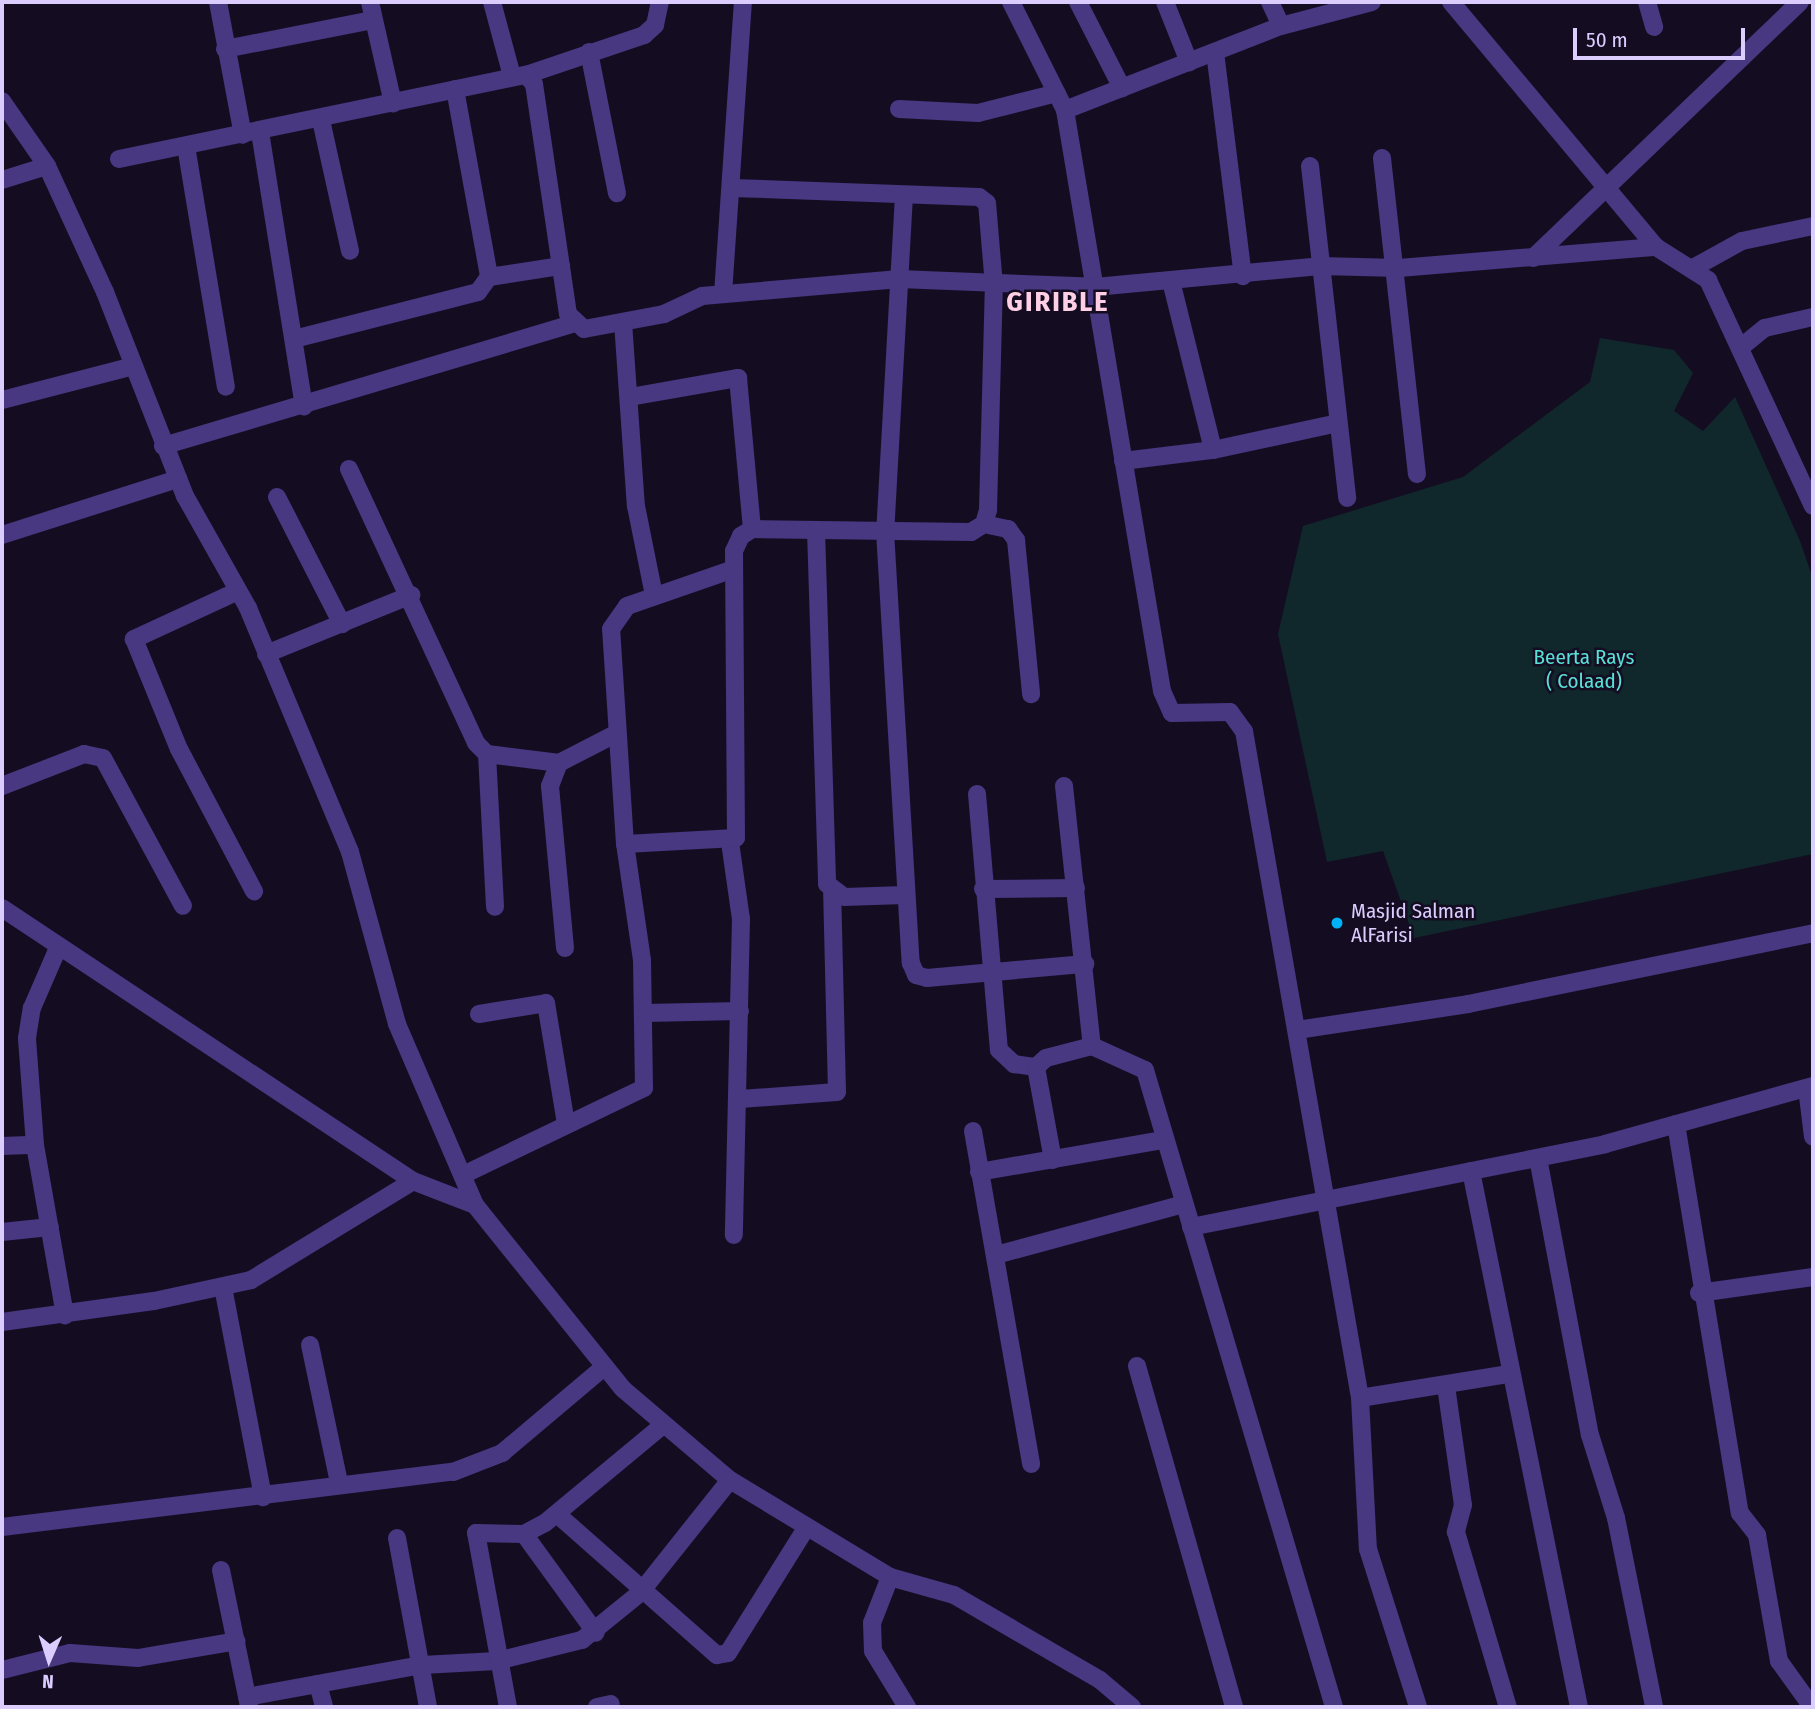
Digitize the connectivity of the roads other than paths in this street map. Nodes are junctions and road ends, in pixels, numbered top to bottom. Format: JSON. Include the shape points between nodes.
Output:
{"nodes":[{"id":1,"x":218,"y":2,"type":"edge"},
{"id":2,"x":492,"y":2,"type":"edge"},
{"id":3,"x":660,"y":2,"type":"edge"},
{"id":4,"x":743,"y":2,"type":"edge"},
{"id":5,"x":1011,"y":2,"type":"edge"},
{"id":6,"x":1078,"y":2,"type":"edge"},
{"id":7,"x":1165,"y":2,"type":"edge"},
{"id":8,"x":1269,"y":2,"type":"edge"},
{"id":9,"x":1451,"y":2,"type":"edge"},
{"id":10,"x":1647,"y":2,"type":"edge"},
{"id":11,"x":1800,"y":2,"type":"edge"},
{"id":12,"x":1361,"y":3,"type":"edge"},
{"id":13,"x":371,"y":11,"type":"edge"},
{"id":14,"x":1280,"y":26,"type":"junction"},
{"id":15,"x":1654,"y":27,"type":"dead end"},
{"id":16,"x":225,"y":49,"type":"junction"},
{"id":17,"x":589,"y":52,"type":"junction"},
{"id":18,"x":1214,"y":52,"type":"junction"},
{"id":19,"x":1189,"y":62,"type":"junction"},
{"id":20,"x":519,"y":75,"type":"junction"},
{"id":21,"x":1122,"y":88,"type":"junction"},
{"id":22,"x":455,"y":89,"type":"junction"},
{"id":23,"x":1057,"y":93,"type":"junction"},
{"id":24,"x":2,"y":101,"type":"edge"},
{"id":25,"x":393,"y":103,"type":"junction"},
{"id":26,"x":899,"y":109,"type":"dead end"},
{"id":27,"x":1065,"y":110,"type":"junction"},
{"id":28,"x":321,"y":120,"type":"junction"},
{"id":29,"x":251,"y":133,"type":"junction"},
{"id":30,"x":186,"y":146,"type":"junction"},
{"id":31,"x":1382,"y":158,"type":"dead end"},
{"id":32,"x":119,"y":159,"type":"dead end"},
{"id":33,"x":47,"y":166,"type":"junction"},
{"id":34,"x":1310,"y":166,"type":"dead end"},
{"id":35,"x":2,"y":180,"type":"edge"},
{"id":36,"x":1607,"y":186,"type":"junction"},
{"id":37,"x":731,"y":188,"type":"junction"},
{"id":38,"x":617,"y":193,"type":"dead end"},
{"id":39,"x":904,"y":195,"type":"junction"},
{"id":40,"x":1813,"y":226,"type":"edge"},
{"id":41,"x":1656,"y":247,"type":"junction"},
{"id":42,"x":350,"y":251,"type":"dead end"},
{"id":43,"x":1533,"y":258,"type":"junction"},
{"id":44,"x":561,"y":266,"type":"junction"},
{"id":45,"x":1320,"y":266,"type":"junction"},
{"id":46,"x":1399,"y":268,"type":"junction"},
{"id":47,"x":1693,"y":268,"type":"junction"},
{"id":48,"x":1243,"y":276,"type":"junction"},
{"id":49,"x":489,"y":277,"type":"junction"},
{"id":50,"x":900,"y":279,"type":"junction"},
{"id":51,"x":1171,"y":281,"type":"junction"},
{"id":52,"x":994,"y":286,"type":"junction"},
{"id":53,"x":1095,"y":287,"type":"junction"},
{"id":54,"x":723,"y":294,"type":"junction"},
{"id":55,"x":1813,"y":317,"type":"edge"},
{"id":56,"x":622,"y":322,"type":"junction"},
{"id":57,"x":573,"y":324,"type":"junction"},
{"id":58,"x":294,"y":338,"type":"junction"},
{"id":59,"x":1740,"y":348,"type":"junction"},
{"id":60,"x":133,"y":366,"type":"junction"},
{"id":61,"x":226,"y":387,"type":"dead end"},
{"id":62,"x":630,"y":397,"type":"junction"},
{"id":63,"x":2,"y":400,"type":"edge"},
{"id":64,"x":304,"y":407,"type":"junction"},
{"id":65,"x":1338,"y":423,"type":"junction"},
{"id":66,"x":163,"y":446,"type":"junction"},
{"id":67,"x":1213,"y":450,"type":"junction"},
{"id":68,"x":1123,"y":461,"type":"junction"},
{"id":69,"x":349,"y":469,"type":"dead end"},
{"id":70,"x":1418,"y":474,"type":"dead end"},
{"id":71,"x":178,"y":479,"type":"junction"},
{"id":72,"x":277,"y":498,"type":"dead end"},
{"id":73,"x":1347,"y":498,"type":"dead end"},
{"id":74,"x":1813,"y":506,"type":"edge"},
{"id":75,"x":984,"y":524,"type":"junction"},
{"id":76,"x":752,"y":529,"type":"junction"},
{"id":77,"x":816,"y":530,"type":"junction"},
{"id":78,"x":885,"y":531,"type":"junction"},
{"id":79,"x":2,"y":535,"type":"edge"},
{"id":80,"x":734,"y":569,"type":"junction"},
{"id":81,"x":238,"y":591,"type":"junction"},
{"id":82,"x":411,"y":595,"type":"junction"},
{"id":83,"x":654,"y":595,"type":"junction"},
{"id":84,"x":342,"y":624,"type":"junction"},
{"id":85,"x":267,"y":654,"type":"junction"},
{"id":86,"x":1031,"y":694,"type":"dead end"},
{"id":87,"x":617,"y":733,"type":"junction"},
{"id":88,"x":487,"y":754,"type":"junction"},
{"id":89,"x":559,"y":763,"type":"junction"},
{"id":90,"x":2,"y":786,"type":"edge"},
{"id":91,"x":1064,"y":786,"type":"dead end"},
{"id":92,"x":977,"y":793,"type":"dead end"},
{"id":93,"x":730,"y":842,"type":"junction"},
{"id":94,"x":625,"y":844,"type":"junction"},
{"id":95,"x":1076,"y":888,"type":"junction"},
{"id":96,"x":983,"y":889,"type":"junction"},
{"id":97,"x":254,"y":891,"type":"dead end"},
{"id":98,"x":832,"y":894,"type":"junction"},
{"id":99,"x":905,"y":895,"type":"junction"},
{"id":100,"x":183,"y":906,"type":"dead end"},
{"id":101,"x":495,"y":907,"type":"dead end"},
{"id":102,"x":2,"y":908,"type":"edge"},
{"id":103,"x":1813,"y":933,"type":"edge"},
{"id":104,"x":58,"y":948,"type":"junction"},
{"id":105,"x":565,"y":948,"type":"dead end"},
{"id":106,"x":1085,"y":964,"type":"junction"},
{"id":107,"x":991,"y":973,"type":"junction"},
{"id":108,"x":740,"y":1011,"type":"junction"},
{"id":109,"x":645,"y":1013,"type":"junction"},
{"id":110,"x":479,"y":1014,"type":"dead end"},
{"id":111,"x":1297,"y":1030,"type":"junction"},
{"id":112,"x":1092,"y":1046,"type":"junction"},
{"id":113,"x":1037,"y":1067,"type":"junction"},
{"id":114,"x":1810,"y":1087,"type":"edge"},
{"id":115,"x":740,"y":1099,"type":"junction"},
{"id":116,"x":566,"y":1124,"type":"junction"},
{"id":117,"x":1676,"y":1124,"type":"junction"},
{"id":118,"x":973,"y":1131,"type":"dead end"},
{"id":119,"x":1813,"y":1137,"type":"edge"},
{"id":120,"x":1163,"y":1139,"type":"junction"},
{"id":121,"x":35,"y":1145,"type":"junction"},
{"id":122,"x":2,"y":1146,"type":"edge"},
{"id":123,"x":1538,"y":1158,"type":"junction"},
{"id":124,"x":1052,"y":1160,"type":"junction"},
{"id":125,"x":1471,"y":1171,"type":"junction"},
{"id":126,"x":979,"y":1172,"type":"junction"},
{"id":127,"x":463,"y":1175,"type":"junction"},
{"id":128,"x":414,"y":1181,"type":"junction"},
{"id":129,"x":1324,"y":1201,"type":"junction"},
{"id":130,"x":1184,"y":1204,"type":"junction"},
{"id":131,"x":475,"y":1205,"type":"junction"},
{"id":132,"x":50,"y":1227,"type":"junction"},
{"id":133,"x":1191,"y":1227,"type":"junction"},
{"id":134,"x":2,"y":1232,"type":"edge"},
{"id":135,"x":734,"y":1235,"type":"dead end"},
{"id":136,"x":996,"y":1255,"type":"junction"},
{"id":137,"x":1813,"y":1277,"type":"edge"},
{"id":138,"x":223,"y":1287,"type":"junction"},
{"id":139,"x":1699,"y":1293,"type":"junction"},
{"id":140,"x":65,"y":1315,"type":"junction"},
{"id":141,"x":2,"y":1322,"type":"edge"},
{"id":142,"x":310,"y":1345,"type":"dead end"},
{"id":143,"x":1137,"y":1366,"type":"dead end"},
{"id":144,"x":603,"y":1368,"type":"junction"},
{"id":145,"x":1509,"y":1374,"type":"junction"},
{"id":146,"x":1446,"y":1386,"type":"junction"},
{"id":147,"x":1360,"y":1398,"type":"junction"},
{"id":148,"x":662,"y":1426,"type":"junction"},
{"id":149,"x":1031,"y":1464,"type":"dead end"},
{"id":150,"x":730,"y":1480,"type":"junction"},
{"id":151,"x":339,"y":1483,"type":"junction"},
{"id":152,"x":263,"y":1497,"type":"junction"},
{"id":153,"x":558,"y":1515,"type":"junction"},
{"id":154,"x":2,"y":1527,"type":"edge"},
{"id":155,"x":806,"y":1528,"type":"junction"},
{"id":156,"x":524,"y":1534,"type":"junction"},
{"id":157,"x":397,"y":1538,"type":"dead end"},
{"id":158,"x":221,"y":1570,"type":"dead end"},
{"id":159,"x":890,"y":1577,"type":"junction"},
{"id":160,"x":640,"y":1593,"type":"junction"},
{"id":161,"x":596,"y":1633,"type":"junction"},
{"id":162,"x":237,"y":1641,"type":"junction"},
{"id":163,"x":497,"y":1661,"type":"junction"},
{"id":164,"x":422,"y":1665,"type":"junction"},
{"id":165,"x":2,"y":1670,"type":"edge"},
{"id":166,"x":318,"y":1684,"type":"junction"},
{"id":167,"x":248,"y":1702,"type":"edge"},
{"id":168,"x":324,"y":1707,"type":"edge"},
{"id":169,"x":428,"y":1707,"type":"edge"},
{"id":170,"x":508,"y":1707,"type":"edge"},
{"id":171,"x":907,"y":1707,"type":"edge"},
{"id":172,"x":1132,"y":1707,"type":"edge"},
{"id":173,"x":1234,"y":1707,"type":"edge"},
{"id":174,"x":1334,"y":1707,"type":"edge"},
{"id":175,"x":1418,"y":1707,"type":"edge"},
{"id":176,"x":1508,"y":1707,"type":"edge"},
{"id":177,"x":1579,"y":1707,"type":"edge"},
{"id":178,"x":1654,"y":1707,"type":"edge"},
{"id":179,"x":1812,"y":1707,"type":"edge"}],
"edges":[{"from":1,"to":16,"type":"street"},
{"from":2,"to":20,"type":"street"},
{"from":3,"to":17,"type":"street","via":[[654,25],[644,35]]},
{"from":4,"to":37,"type":"street"},
{"from":5,"to":23,"type":"street"},
{"from":6,"to":21,"type":"street"},
{"from":7,"to":19,"type":"street"},
{"from":8,"to":14,"type":"street"},
{"from":9,"to":36,"type":"street"},
{"from":10,"to":15,"type":"street"},
{"from":11,"to":36,"type":"street"},
{"from":12,"to":14,"type":"street"},
{"from":13,"to":16,"type":"street"},
{"from":13,"to":25,"type":"street"},
{"from":14,"to":18,"type":"street"},
{"from":16,"to":29,"type":"street"},
{"from":17,"to":20,"type":"street"},
{"from":17,"to":38,"type":"street"},
{"from":18,"to":19,"type":"street"},
{"from":18,"to":48,"type":"street"},
{"from":19,"to":21,"type":"street"},
{"from":20,"to":22,"type":"street"},
{"from":20,"to":44,"type":"street","via":[[534,84]]},
{"from":21,"to":27,"type":"street"},
{"from":22,"to":25,"type":"street"},
{"from":22,"to":49,"type":"street"},
{"from":23,"to":26,"type":"street","via":[[978,113]]},
{"from":23,"to":27,"type":"street"},
{"from":24,"to":33,"type":"street"},
{"from":25,"to":28,"type":"street"},
{"from":27,"to":53,"type":"street"},
{"from":28,"to":29,"type":"street"},
{"from":28,"to":42,"type":"street"},
{"from":29,"to":30,"type":"street"},
{"from":29,"to":58,"type":"street"},
{"from":30,"to":32,"type":"street"},
{"from":30,"to":61,"type":"street"},
{"from":31,"to":46,"type":"street"},
{"from":33,"to":35,"type":"street"},
{"from":33,"to":60,"type":"street"},
{"from":34,"to":45,"type":"street"},
{"from":36,"to":41,"type":"street"},
{"from":36,"to":43,"type":"street"},
{"from":37,"to":39,"type":"street"},
{"from":37,"to":54,"type":"street"},
{"from":39,"to":50,"type":"street"},
{"from":39,"to":52,"type":"street","via":[[979,197],[987,203]]},
{"from":40,"to":47,"type":"street","via":[[1742,241]]},
{"from":41,"to":43,"type":"street"},
{"from":41,"to":47,"type":"street"},
{"from":43,"to":46,"type":"street"},
{"from":44,"to":49,"type":"street"},
{"from":44,"to":57,"type":"street"},
{"from":45,"to":46,"type":"street"},
{"from":45,"to":48,"type":"street"},
{"from":45,"to":65,"type":"street"},
{"from":46,"to":70,"type":"street"},
{"from":47,"to":59,"type":"street","via":[[1708,280]]},
{"from":48,"to":51,"type":"street"},
{"from":49,"to":58,"type":"street","via":[[478,292]]},
{"from":50,"to":52,"type":"street"},
{"from":50,"to":54,"type":"street"},
{"from":50,"to":78,"type":"street"},
{"from":51,"to":53,"type":"street"},
{"from":51,"to":67,"type":"street"},
{"from":52,"to":53,"type":"street"},
{"from":52,"to":75,"type":"street"},
{"from":53,"to":68,"type":"street"},
{"from":54,"to":56,"type":"street"},
{"from":55,"to":59,"type":"street","via":[[1765,328]]},
{"from":56,"to":57,"type":"street","via":[[584,330]]},
{"from":56,"to":62,"type":"street"},
{"from":57,"to":64,"type":"street"},
{"from":58,"to":64,"type":"street"},
{"from":59,"to":74,"type":"street"},
{"from":60,"to":63,"type":"street"},
{"from":60,"to":66,"type":"street"},
{"from":62,"to":76,"type":"street","via":[[738,378]]},
{"from":62,"to":83,"type":"street","via":[[636,506]]},
{"from":64,"to":66,"type":"street"},
{"from":65,"to":67,"type":"street"},
{"from":65,"to":73,"type":"street"},
{"from":66,"to":71,"type":"street"},
{"from":67,"to":68,"type":"street"},
{"from":68,"to":111,"type":"street","via":[[1167,706],[1175,714],[1230,712],[1244,731]]},
{"from":69,"to":82,"type":"street"},
{"from":71,"to":79,"type":"street"},
{"from":71,"to":81,"type":"street"},
{"from":72,"to":84,"type":"street"},
{"from":75,"to":78,"type":"street","via":[[971,532]]},
{"from":75,"to":86,"type":"street","via":[[1008,528],[1016,540]]},
{"from":76,"to":77,"type":"street"},
{"from":76,"to":80,"type":"street","via":[[734,551]]},
{"from":77,"to":78,"type":"street"},
{"from":77,"to":98,"type":"street"},
{"from":78,"to":99,"type":"street"},
{"from":80,"to":83,"type":"street"},
{"from":80,"to":93,"type":"street","via":[[739,831]]},
{"from":81,"to":85,"type":"street"},
{"from":81,"to":97,"type":"street","via":[[134,639],[179,749]]},
{"from":82,"to":84,"type":"street"},
{"from":82,"to":88,"type":"street","via":[[459,713]]},
{"from":83,"to":87,"type":"street","via":[[627,606],[611,629]]},
{"from":84,"to":85,"type":"street"},
{"from":85,"to":127,"type":"street","via":[[350,852],[397,1024]]},
{"from":87,"to":89,"type":"street"},
{"from":87,"to":94,"type":"street"},
{"from":88,"to":89,"type":"street"},
{"from":88,"to":101,"type":"street"},
{"from":89,"to":105,"type":"street","via":[[550,786],[550,816]]},
{"from":90,"to":100,"type":"street","via":[[84,754],[103,758]]},
{"from":91,"to":95,"type":"street"},
{"from":92,"to":96,"type":"street"},
{"from":93,"to":94,"type":"street"},
{"from":93,"to":108,"type":"street","via":[[741,919]]},
{"from":94,"to":109,"type":"street"},
{"from":95,"to":96,"type":"street"},
{"from":95,"to":106,"type":"street"},
{"from":96,"to":107,"type":"street"},
{"from":98,"to":99,"type":"street"},
{"from":98,"to":115,"type":"street","via":[[837,1092]]},
{"from":99,"to":107,"type":"street","via":[[916,975]]},
{"from":102,"to":104,"type":"street"},
{"from":103,"to":111,"type":"street","via":[[1468,1004]]},
{"from":104,"to":121,"type":"street","via":[[32,1007],[27,1038]]},
{"from":104,"to":128,"type":"street"},
{"from":106,"to":107,"type":"street"},
{"from":106,"to":112,"type":"street"},
{"from":107,"to":113,"type":"street","via":[[999,1049],[1014,1064]]},
{"from":108,"to":109,"type":"street"},
{"from":108,"to":115,"type":"street"},
{"from":109,"to":116,"type":"street","via":[[644,1088]]},
{"from":110,"to":116,"type":"street","via":[[546,1003]]},
{"from":111,"to":129,"type":"street"},
{"from":112,"to":113,"type":"street","via":[[1046,1058]]},
{"from":112,"to":120,"type":"street","via":[[1145,1070]]},
{"from":113,"to":124,"type":"street"},
{"from":114,"to":117,"type":"street"},
{"from":114,"to":119,"type":"street"},
{"from":115,"to":135,"type":"street"},
{"from":116,"to":127,"type":"street"},
{"from":117,"to":123,"type":"street"},
{"from":117,"to":139,"type":"street"},
{"from":118,"to":126,"type":"street"},
{"from":120,"to":124,"type":"street"},
{"from":120,"to":130,"type":"street"},
{"from":121,"to":122,"type":"street"},
{"from":121,"to":132,"type":"street"},
{"from":123,"to":125,"type":"street"},
{"from":123,"to":178,"type":"street","via":[[1590,1434],[1616,1518]]},
{"from":124,"to":126,"type":"street"},
{"from":125,"to":129,"type":"street"},
{"from":125,"to":145,"type":"street"},
{"from":126,"to":136,"type":"street"},
{"from":127,"to":131,"type":"street"},
{"from":128,"to":131,"type":"street"},
{"from":128,"to":138,"type":"street","via":[[284,1264]]},
{"from":129,"to":133,"type":"street"},
{"from":129,"to":147,"type":"street"},
{"from":130,"to":133,"type":"street"},
{"from":130,"to":136,"type":"street"},
{"from":131,"to":144,"type":"street"},
{"from":132,"to":134,"type":"street"},
{"from":132,"to":140,"type":"street"},
{"from":133,"to":174,"type":"street"},
{"from":136,"to":149,"type":"street"},
{"from":137,"to":139,"type":"street"},
{"from":138,"to":140,"type":"street"},
{"from":138,"to":152,"type":"street"},
{"from":139,"to":179,"type":"street","via":[[1740,1513],[1757,1535],[1779,1661]]},
{"from":140,"to":141,"type":"street"},
{"from":142,"to":151,"type":"street"},
{"from":143,"to":173,"type":"street"},
{"from":144,"to":148,"type":"street"},
{"from":144,"to":151,"type":"street","via":[[486,1461],[453,1472]]},
{"from":145,"to":146,"type":"street"},
{"from":145,"to":177,"type":"street"},
{"from":146,"to":147,"type":"street"},
{"from":146,"to":176,"type":"street","via":[[1463,1505],[1456,1532]]},
{"from":147,"to":175,"type":"street","via":[[1368,1549]]},
{"from":148,"to":150,"type":"street"},
{"from":148,"to":153,"type":"street"},
{"from":150,"to":155,"type":"street"},
{"from":150,"to":160,"type":"street"},
{"from":151,"to":152,"type":"street"},
{"from":152,"to":154,"type":"street"},
{"from":153,"to":156,"type":"street"},
{"from":153,"to":160,"type":"street"},
{"from":155,"to":159,"type":"street"},
{"from":155,"to":160,"type":"street","via":[[728,1653],[717,1655],[696,1642]]},
{"from":156,"to":161,"type":"street"},
{"from":156,"to":163,"type":"street","via":[[476,1532]]},
{"from":157,"to":164,"type":"street"},
{"from":158,"to":162,"type":"street"},
{"from":159,"to":171,"type":"street","via":[[872,1623],[873,1651]]},
{"from":159,"to":172,"type":"street","via":[[954,1595],[1100,1680]]},
{"from":160,"to":161,"type":"street"},
{"from":161,"to":163,"type":"street"},
{"from":162,"to":165,"type":"street","via":[[138,1658],[70,1653]]},
{"from":162,"to":167,"type":"street"},
{"from":163,"to":164,"type":"street"},
{"from":163,"to":170,"type":"street"},
{"from":164,"to":166,"type":"street"},
{"from":164,"to":169,"type":"street"},
{"from":166,"to":167,"type":"street"},
{"from":166,"to":168,"type":"street"}]}
